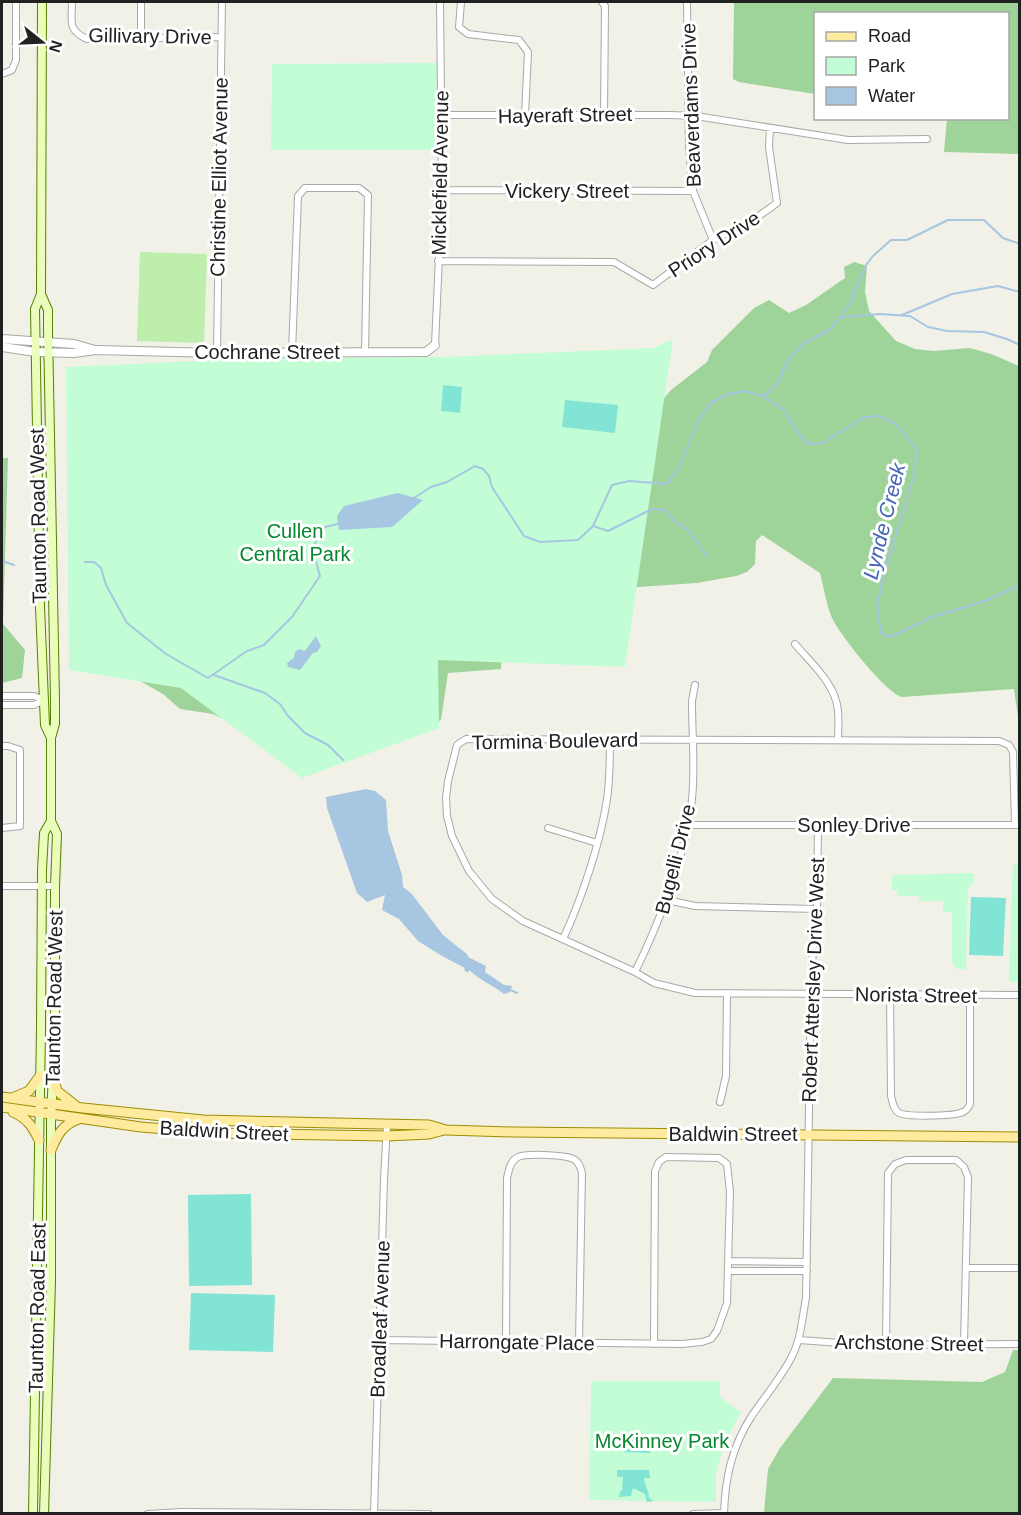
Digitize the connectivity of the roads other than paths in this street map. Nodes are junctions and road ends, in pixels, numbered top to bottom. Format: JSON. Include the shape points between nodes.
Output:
{"nodes":[{"id":1,"x":16,"y":2,"type":"edge"},
{"id":2,"x":42,"y":2,"type":"edge"},
{"id":3,"x":72,"y":2,"type":"edge"},
{"id":4,"x":141,"y":2,"type":"edge"},
{"id":5,"x":222,"y":2,"type":"edge"},
{"id":6,"x":440,"y":2,"type":"edge"},
{"id":7,"x":460,"y":2,"type":"edge"},
{"id":8,"x":602,"y":2,"type":"edge"},
{"id":9,"x":687,"y":2,"type":"edge"},
{"id":10,"x":221,"y":37,"type":"junction"},
{"id":11,"x":141,"y":38,"type":"junction"},
{"id":12,"x":2,"y":74,"type":"edge"},
{"id":13,"x":442,"y":115,"type":"junction"},
{"id":14,"x":604,"y":115,"type":"junction"},
{"id":15,"x":525,"y":116,"type":"junction"},
{"id":16,"x":688,"y":116,"type":"junction"},
{"id":17,"x":770,"y":128,"type":"junction"},
{"id":18,"x":927,"y":139,"type":"dead end"},
{"id":19,"x":442,"y":190,"type":"junction"},
{"id":20,"x":693,"y":191,"type":"junction"},
{"id":21,"x":713,"y":240,"type":"junction"},
{"id":22,"x":438,"y":261,"type":"junction"},
{"id":23,"x":41,"y":294,"type":"junction"},
{"id":24,"x":2,"y":339,"type":"edge"},
{"id":25,"x":36,"y":340,"type":"junction"},
{"id":26,"x":49,"y":341,"type":"junction"},
{"id":27,"x":435,"y":345,"type":"joint"},
{"id":28,"x":2,"y":347,"type":"edge"},
{"id":29,"x":96,"y":350,"type":"junction"},
{"id":30,"x":36,"y":352,"type":"junction"},
{"id":31,"x":49,"y":352,"type":"junction"},
{"id":32,"x":292,"y":352,"type":"junction"},
{"id":33,"x":364,"y":352,"type":"junction"},
{"id":34,"x":218,"y":353,"type":"junction"},
{"id":35,"x":795,"y":644,"type":"dead end"},
{"id":36,"x":695,"y":685,"type":"dead end"},
{"id":37,"x":2,"y":696,"type":"edge"},
{"id":38,"x":44,"y":700,"type":"junction"},
{"id":39,"x":2,"y":705,"type":"edge"},
{"id":40,"x":51,"y":738,"type":"junction"},
{"id":41,"x":610,"y":739,"type":"junction"},
{"id":42,"x":692,"y":740,"type":"junction"},
{"id":43,"x":838,"y":740,"type":"junction"},
{"id":44,"x":2,"y":746,"type":"edge"},
{"id":45,"x":51,"y":821,"type":"junction"},
{"id":46,"x":688,"y":825,"type":"junction"},
{"id":47,"x":818,"y":825,"type":"junction"},
{"id":48,"x":1017,"y":825,"type":"edge"},
{"id":49,"x":2,"y":828,"type":"edge"},
{"id":50,"x":548,"y":828,"type":"dead end"},
{"id":51,"x":597,"y":843,"type":"junction"},
{"id":52,"x":2,"y":886,"type":"edge"},
{"id":53,"x":42,"y":886,"type":"junction"},
{"id":54,"x":55,"y":886,"type":"junction"},
{"id":55,"x":667,"y":900,"type":"junction"},
{"id":56,"x":818,"y":909,"type":"junction"},
{"id":57,"x":563,"y":939,"type":"junction"},
{"id":58,"x":635,"y":972,"type":"junction"},
{"id":59,"x":727,"y":993,"type":"junction"},
{"id":60,"x":812,"y":994,"type":"junction"},
{"id":61,"x":890,"y":994,"type":"junction"},
{"id":62,"x":1020,"y":995,"type":"edge"},
{"id":63,"x":970,"y":996,"type":"junction"},
{"id":64,"x":40,"y":1076,"type":"junction"},
{"id":65,"x":53,"y":1077,"type":"junction"},
{"id":66,"x":6,"y":1098,"type":"edge"},
{"id":67,"x":39,"y":1102,"type":"junction"},
{"id":68,"x":720,"y":1102,"type":"dead end"},
{"id":69,"x":52,"y":1104,"type":"junction"},
{"id":70,"x":2,"y":1108,"type":"edge"},
{"id":71,"x":39,"y":1113,"type":"junction"},
{"id":72,"x":82,"y":1113,"type":"junction"},
{"id":73,"x":51,"y":1115,"type":"junction"},
{"id":74,"x":387,"y":1124,"type":"junction"},
{"id":75,"x":447,"y":1130,"type":"junction"},
{"id":76,"x":808,"y":1135,"type":"junction"},
{"id":77,"x":387,"y":1136,"type":"junction"},
{"id":78,"x":1020,"y":1137,"type":"edge"},
{"id":79,"x":39,"y":1140,"type":"junction"},
{"id":80,"x":51,"y":1150,"type":"junction"},
{"id":81,"x":728,"y":1261,"type":"junction"},
{"id":82,"x":807,"y":1262,"type":"junction"},
{"id":83,"x":966,"y":1268,"type":"junction"},
{"id":84,"x":1020,"y":1268,"type":"edge"},
{"id":85,"x":728,"y":1271,"type":"junction"},
{"id":86,"x":807,"y":1271,"type":"junction"},
{"id":87,"x":799,"y":1340,"type":"junction"},
{"id":88,"x":380,"y":1341,"type":"junction"},
{"id":89,"x":506,"y":1343,"type":"junction"},
{"id":90,"x":579,"y":1343,"type":"junction"},
{"id":91,"x":964,"y":1343,"type":"junction"},
{"id":92,"x":654,"y":1344,"type":"junction"},
{"id":93,"x":886,"y":1344,"type":"junction"},
{"id":94,"x":1020,"y":1344,"type":"edge"},
{"id":95,"x":374,"y":1513,"type":"edge"},
{"id":96,"x":724,"y":1513,"type":"edge"},
{"id":97,"x":33,"y":1514,"type":"edge"},
{"id":98,"x":44,"y":1514,"type":"edge"},
{"id":99,"x":148,"y":1514,"type":"edge"},
{"id":100,"x":429,"y":1514,"type":"edge"},
{"id":101,"x":693,"y":1514,"type":"edge"}],
"edges":[{"from":1,"to":12,"type":"street","via":[[16,60],[12,70]]},
{"from":2,"to":23,"type":"main road","name":"Taunton Road West"},
{"from":3,"to":11,"type":"street","name":"Gillivary Drive","via":[[72,27],[77,34],[87,39]]},
{"from":4,"to":11,"type":"street"},
{"from":5,"to":10,"type":"street","name":"Christine Elliot Avenue"},
{"from":6,"to":13,"type":"street","name":"Micklefield Avenue"},
{"from":7,"to":15,"type":"street","via":[[459,27],[468,34],[519,40],[525,46]]},
{"from":8,"to":14,"type":"street"},
{"from":9,"to":16,"type":"street","name":"Beaverdams Drive"},
{"from":10,"to":11,"type":"street","name":"Gillivary Drive"},
{"from":10,"to":34,"type":"street","name":"Christine Elliot Avenue"},
{"from":13,"to":15,"type":"street","name":"Hayeraft Street"},
{"from":13,"to":19,"type":"street","name":"Micklefield Avenue"},
{"from":14,"to":15,"type":"street","name":"Hayeraft Street"},
{"from":14,"to":16,"type":"street","name":"Hayeraft Street"},
{"from":16,"to":17,"type":"street","name":"Hayeraft Street"},
{"from":16,"to":20,"type":"street","name":"Beaverdams Drive"},
{"from":17,"to":18,"type":"street","name":"Hayeraft Street","via":[[849,140]]},
{"from":17,"to":21,"type":"street","name":"Priory Drive","via":[[777,203],[749,223]]},
{"from":19,"to":20,"type":"street","name":"Vickery Street"},
{"from":19,"to":22,"type":"street","name":"Micklefield Avenue"},
{"from":20,"to":21,"type":"street","name":"Beaverdams Drive"},
{"from":21,"to":22,"type":"street","name":"Priory Drive","via":[[652,285],[614,262]]},
{"from":22,"to":27,"type":"street","name":"Micklefield Avenue"},
{"from":23,"to":25,"type":"main road","name":"Taunton Road West","via":[[35,309]]},
{"from":23,"to":26,"type":"main road","name":"Taunton Road West","via":[[48,310]]},
{"from":24,"to":25,"type":"street","name":"Cochrane Street"},
{"from":25,"to":26,"type":"street","name":"Cochrane Street"},
{"from":25,"to":30,"type":"main road","name":"Taunton Road West"},
{"from":26,"to":29,"type":"street","name":"Cochrane Street"},
{"from":26,"to":31,"type":"main road","name":"Taunton Road West"},
{"from":27,"to":33,"type":"street","name":"Cochrane Street","via":[[426,352]]},
{"from":28,"to":30,"type":"street","name":"Cochrane Street"},
{"from":29,"to":31,"type":"street","name":"Cochrane Street"},
{"from":29,"to":34,"type":"street","name":"Cochrane Street"},
{"from":30,"to":31,"type":"street","name":"Cochrane Street"},
{"from":30,"to":38,"type":"main road","name":"Taunton Road West"},
{"from":31,"to":40,"type":"main road","name":"Taunton Road West","via":[[55,700]]},
{"from":32,"to":33,"type":"street","name":"Cochrane Street"},
{"from":32,"to":33,"type":"street","via":[[298,196],[305,188],[359,188],[368,195]]},
{"from":32,"to":34,"type":"street","name":"Cochrane Street"},
{"from":35,"to":43,"type":"street","via":[[832,690],[838,709]]},
{"from":36,"to":42,"type":"street","name":"Bugelli Drive"},
{"from":37,"to":38,"type":"street","via":[[34,696]]},
{"from":38,"to":39,"type":"street","via":[[34,705]]},
{"from":38,"to":40,"type":"main road","name":"Taunton Road West","via":[[45,725]]},
{"from":40,"to":45,"type":"main road","name":"Taunton Road West"},
{"from":41,"to":42,"type":"street","name":"Tormina Boulevard"},
{"from":41,"to":51,"type":"street","via":[[607,801]]},
{"from":41,"to":57,"type":"street","name":"Tormina Boulevard","via":[[466,740],[457,745],[448,782],[447,816],[452,836],[479,885],[506,910]]},
{"from":42,"to":43,"type":"street","name":"Tormina Boulevard"},
{"from":42,"to":46,"type":"street","name":"Bugelli Drive"},
{"from":43,"to":48,"type":"street","name":"Tormina Boulevard","via":[[999,741],[1009,745],[1013,752]]},
{"from":44,"to":49,"type":"street","via":[[20,750],[21,779],[20,826]]},
{"from":45,"to":53,"type":"main road","name":"Taunton Road West","via":[[44,833]]},
{"from":45,"to":54,"type":"main road","name":"Taunton Road West","via":[[57,834]]},
{"from":46,"to":47,"type":"street","name":"Sonley Drive"},
{"from":46,"to":55,"type":"street","name":"Bugelli Drive"},
{"from":47,"to":48,"type":"street","name":"Sonley Drive"},
{"from":47,"to":56,"type":"street","name":"Robert Attersley Drive West"},
{"from":50,"to":51,"type":"street"},
{"from":51,"to":57,"type":"street"},
{"from":52,"to":53,"type":"street"},
{"from":53,"to":54,"type":"street"},
{"from":53,"to":64,"type":"main road","name":"Taunton Road West"},
{"from":54,"to":65,"type":"main road","name":"Taunton Road West"},
{"from":55,"to":56,"type":"street","via":[[695,906]]},
{"from":55,"to":58,"type":"street","name":"Bugelli Drive"},
{"from":56,"to":60,"type":"street","name":"Robert Attersley Drive West"},
{"from":57,"to":58,"type":"street","name":"Tormina Boulevard"},
{"from":58,"to":59,"type":"street","name":"Tormina Boulevard","via":[[674,990]]},
{"from":59,"to":60,"type":"street","name":"Tormina Boulevard"},
{"from":59,"to":68,"type":"street","via":[[726,1076]]},
{"from":60,"to":61,"type":"street","name":"Norista Street"},
{"from":60,"to":76,"type":"street","name":"Robert Attersley Drive West"},
{"from":61,"to":63,"type":"street","name":"Norista Street"},
{"from":61,"to":63,"type":"street","via":[[891,1096],[897,1112],[915,1115],[960,1114],[968,1110]]},
{"from":62,"to":63,"type":"street","name":"Norista Street"},
{"from":64,"to":66,"type":"main road","via":[[29,1091]]},
{"from":64,"to":67,"type":"main road","name":"Taunton Road West"},
{"from":65,"to":69,"type":"main road","name":"Taunton Road West"},
{"from":65,"to":72,"type":"main road","via":[[57,1091]]},
{"from":66,"to":67,"type":"main road","name":"Baldwin Street"},
{"from":67,"to":69,"type":"main road","name":"Baldwin Street"},
{"from":67,"to":71,"type":"main road","name":"Taunton Road East"},
{"from":69,"to":72,"type":"main road","name":"Baldwin Street"},
{"from":69,"to":73,"type":"main road","name":"Taunton Road East"},
{"from":70,"to":71,"type":"main road","name":"Baldwin Street"},
{"from":70,"to":79,"type":"main road","via":[[30,1123]]},
{"from":71,"to":73,"type":"main road","name":"Baldwin Street"},
{"from":71,"to":79,"type":"main road","name":"Taunton Road East"},
{"from":72,"to":73,"type":"main road","name":"Baldwin Street"},
{"from":72,"to":74,"type":"main road","name":"Baldwin Street"},
{"from":72,"to":77,"type":"main road","name":"Baldwin Street","via":[[213,1133]]},
{"from":72,"to":80,"type":"main road","via":[[65,1125]]},
{"from":73,"to":80,"type":"main road","name":"Taunton Road East"},
{"from":74,"to":75,"type":"main road","name":"Baldwin Street","via":[[429,1125]]},
{"from":74,"to":77,"type":"street","name":"Broadleaf Avenue"},
{"from":75,"to":76,"type":"main road","name":"Baldwin Street"},
{"from":75,"to":77,"type":"main road","name":"Baldwin Street"},
{"from":76,"to":78,"type":"main road","name":"Baldwin Street"},
{"from":76,"to":82,"type":"street","name":"Robert Attersley Drive West"},
{"from":77,"to":88,"type":"street","name":"Broadleaf Avenue"},
{"from":79,"to":97,"type":"main road","name":"Taunton Road East"},
{"from":80,"to":98,"type":"main road","name":"Taunton Road East"},
{"from":81,"to":82,"type":"street"},
{"from":81,"to":85,"type":"street","name":"Harrongate Place"},
{"from":81,"to":92,"type":"street","name":"Harrongate Place","via":[[727,1164],[719,1158],[666,1157],[655,1171]]},
{"from":82,"to":86,"type":"street","name":"Robert Attersley Drive West"},
{"from":83,"to":84,"type":"street"},
{"from":83,"to":91,"type":"street"},
{"from":83,"to":93,"type":"street","via":[[968,1177],[964,1167],[957,1160],[906,1160],[895,1164],[888,1173]]},
{"from":85,"to":86,"type":"street"},
{"from":85,"to":92,"type":"street","name":"Harrongate Place","via":[[727,1304],[711,1339]]},
{"from":86,"to":87,"type":"street","name":"Robert Attersley Drive West"},
{"from":87,"to":93,"type":"street","name":"Archstone Street"},
{"from":87,"to":96,"type":"street","name":"Robert Attersley Drive West","via":[[790,1361],[737,1443],[729,1467]]},
{"from":88,"to":89,"type":"street","name":"Harrongate Place"},
{"from":88,"to":95,"type":"street","name":"Broadleaf Avenue"},
{"from":89,"to":90,"type":"street","name":"Harrongate Place"},
{"from":89,"to":90,"type":"street","via":[[507,1178],[509,1166],[516,1158],[527,1155],[572,1158],[580,1165]]},
{"from":90,"to":92,"type":"street","name":"Harrongate Place"},
{"from":91,"to":93,"type":"street","name":"Archstone Street"},
{"from":91,"to":94,"type":"street","name":"Archstone Street"},
{"from":95,"to":99,"type":"street"},
{"from":95,"to":100,"type":"street"},
{"from":96,"to":101,"type":"street"}]}
